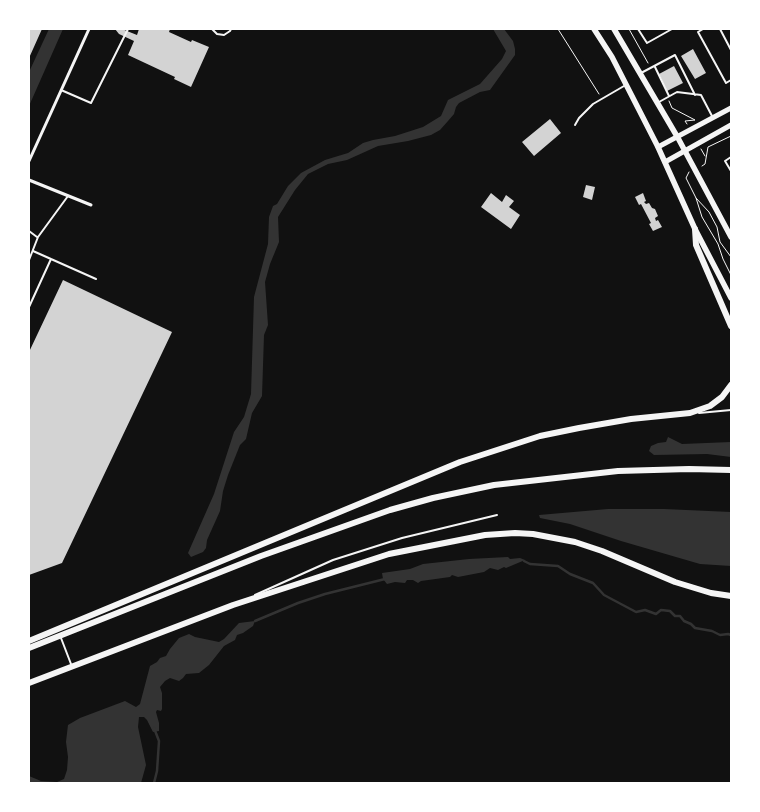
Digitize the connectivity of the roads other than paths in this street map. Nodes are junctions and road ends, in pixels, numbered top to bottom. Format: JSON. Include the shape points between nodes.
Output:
{"nodes":[{"id":1,"x":89,"y":29,"type":"edge"},
{"id":2,"x":128,"y":29,"type":"edge"},
{"id":3,"x":212,"y":29,"type":"edge"},
{"id":4,"x":231,"y":29,"type":"edge"},
{"id":5,"x":594,"y":29,"type":"edge"},
{"id":6,"x":614,"y":29,"type":"edge"},
{"id":7,"x":638,"y":29,"type":"edge"},
{"id":8,"x":672,"y":29,"type":"edge"},
{"id":9,"x":703,"y":29,"type":"edge"},
{"id":10,"x":720,"y":29,"type":"edge"},
{"id":11,"x":731,"y":50,"type":"edge"},
{"id":12,"x":655,"y":66,"type":"junction"},
{"id":13,"x":641,"y":74,"type":"junction"},
{"id":14,"x":731,"y":80,"type":"edge"},
{"id":15,"x":626,"y":84,"type":"junction"},
{"id":16,"x":61,"y":90,"type":"junction"},
{"id":17,"x":695,"y":94,"type":"junction"},
{"id":18,"x":669,"y":96,"type":"junction"},
{"id":19,"x":657,"y":103,"type":"junction"},
{"id":20,"x":731,"y":108,"type":"edge"},
{"id":21,"x":713,"y":118,"type":"junction"},
{"id":22,"x":575,"y":125,"type":"dead end"},
{"id":23,"x":731,"y":125,"type":"edge"},
{"id":24,"x":678,"y":138,"type":"junction"},
{"id":25,"x":658,"y":147,"type":"junction"},
{"id":26,"x":685,"y":151,"type":"junction"},
{"id":27,"x":731,"y":157,"type":"edge"},
{"id":28,"x":29,"y":161,"type":"edge"},
{"id":29,"x":665,"y":162,"type":"junction"},
{"id":30,"x":731,"y":171,"type":"edge"},
{"id":31,"x":29,"y":180,"type":"edge"},
{"id":32,"x":68,"y":196,"type":"junction"},
{"id":33,"x":91,"y":205,"type":"dead end"},
{"id":34,"x":695,"y":229,"type":"junction"},
{"id":35,"x":29,"y":231,"type":"edge"},
{"id":36,"x":38,"y":237,"type":"junction"},
{"id":37,"x":731,"y":237,"type":"edge"},
{"id":38,"x":33,"y":251,"type":"junction"},
{"id":39,"x":51,"y":259,"type":"junction"},
{"id":40,"x":29,"y":260,"type":"edge"},
{"id":41,"x":96,"y":279,"type":"dead end"},
{"id":42,"x":731,"y":298,"type":"edge"},
{"id":43,"x":29,"y":306,"type":"edge"},
{"id":44,"x":731,"y":326,"type":"edge"},
{"id":45,"x":731,"y":385,"type":"edge"},
{"id":46,"x":731,"y":410,"type":"edge"},
{"id":47,"x":690,"y":414,"type":"junction"},
{"id":48,"x":731,"y":470,"type":"edge"},
{"id":49,"x":497,"y":515,"type":"dead end"},
{"id":50,"x":731,"y":596,"type":"edge"},
{"id":51,"x":233,"y":605,"type":"junction"},
{"id":52,"x":61,"y":636,"type":"junction"},
{"id":53,"x":29,"y":641,"type":"edge"},
{"id":54,"x":29,"y":648,"type":"edge"},
{"id":55,"x":71,"y":666,"type":"junction"},
{"id":56,"x":29,"y":683,"type":"edge"}],
"edges":[{"from":1,"to":16,"type":"street"},
{"from":2,"to":16,"type":"lane","via":[[91,103]]},
{"from":3,"to":4,"type":"lane","via":[[224,35]]},
{"from":5,"to":15,"type":"main road"},
{"from":6,"to":13,"type":"main road"},
{"from":7,"to":8,"type":"lane","via":[[646,43]]},
{"from":9,"to":14,"type":"lane","via":[[698,32],[726,83]]},
{"from":10,"to":11,"type":"lane"},
{"from":12,"to":13,"type":"lane"},
{"from":12,"to":17,"type":"lane","via":[[675,55]]},
{"from":12,"to":18,"type":"lane"},
{"from":13,"to":19,"type":"main road"},
{"from":15,"to":22,"type":"lane","via":[[593,104]]},
{"from":15,"to":25,"type":"main road"},
{"from":16,"to":28,"type":"street"},
{"from":17,"to":18,"type":"lane","via":[[677,92]]},
{"from":17,"to":21,"type":"lane","via":[[701,96]]},
{"from":18,"to":19,"type":"lane"},
{"from":19,"to":24,"type":"main road"},
{"from":20,"to":21,"type":"main road"},
{"from":21,"to":24,"type":"main road"},
{"from":23,"to":26,"type":"main road"},
{"from":24,"to":25,"type":"main road"},
{"from":24,"to":26,"type":"main road"},
{"from":25,"to":29,"type":"main road"},
{"from":26,"to":29,"type":"main road"},
{"from":26,"to":37,"type":"main road"},
{"from":27,"to":30,"type":"lane","via":[[725,161]]},
{"from":29,"to":34,"type":"main road"},
{"from":31,"to":32,"type":"street"},
{"from":32,"to":33,"type":"street"},
{"from":32,"to":36,"type":"lane"},
{"from":34,"to":42,"type":"main road"},
{"from":34,"to":44,"type":"highway","via":[[696,245]]},
{"from":35,"to":36,"type":"lane"},
{"from":36,"to":38,"type":"lane"},
{"from":38,"to":39,"type":"lane"},
{"from":38,"to":40,"type":"lane"},
{"from":39,"to":41,"type":"lane"},
{"from":39,"to":43,"type":"lane"},
{"from":45,"to":47,"type":"highway","via":[[710,406]]},
{"from":46,"to":47,"type":"lane"},
{"from":47,"to":53,"type":"highway","via":[[631,419],[540,436],[460,462]]},
{"from":48,"to":52,"type":"highway","via":[[618,471],[534,479],[433,498],[261,556]]},
{"from":49,"to":51,"type":"lane","via":[[402,538],[333,560]]},
{"from":50,"to":51,"type":"highway","via":[[675,582],[575,542],[515,533],[485,535],[389,554]]},
{"from":51,"to":55,"type":"highway"},
{"from":52,"to":54,"type":"highway"},
{"from":52,"to":55,"type":"lane"},
{"from":55,"to":56,"type":"highway"}]}
